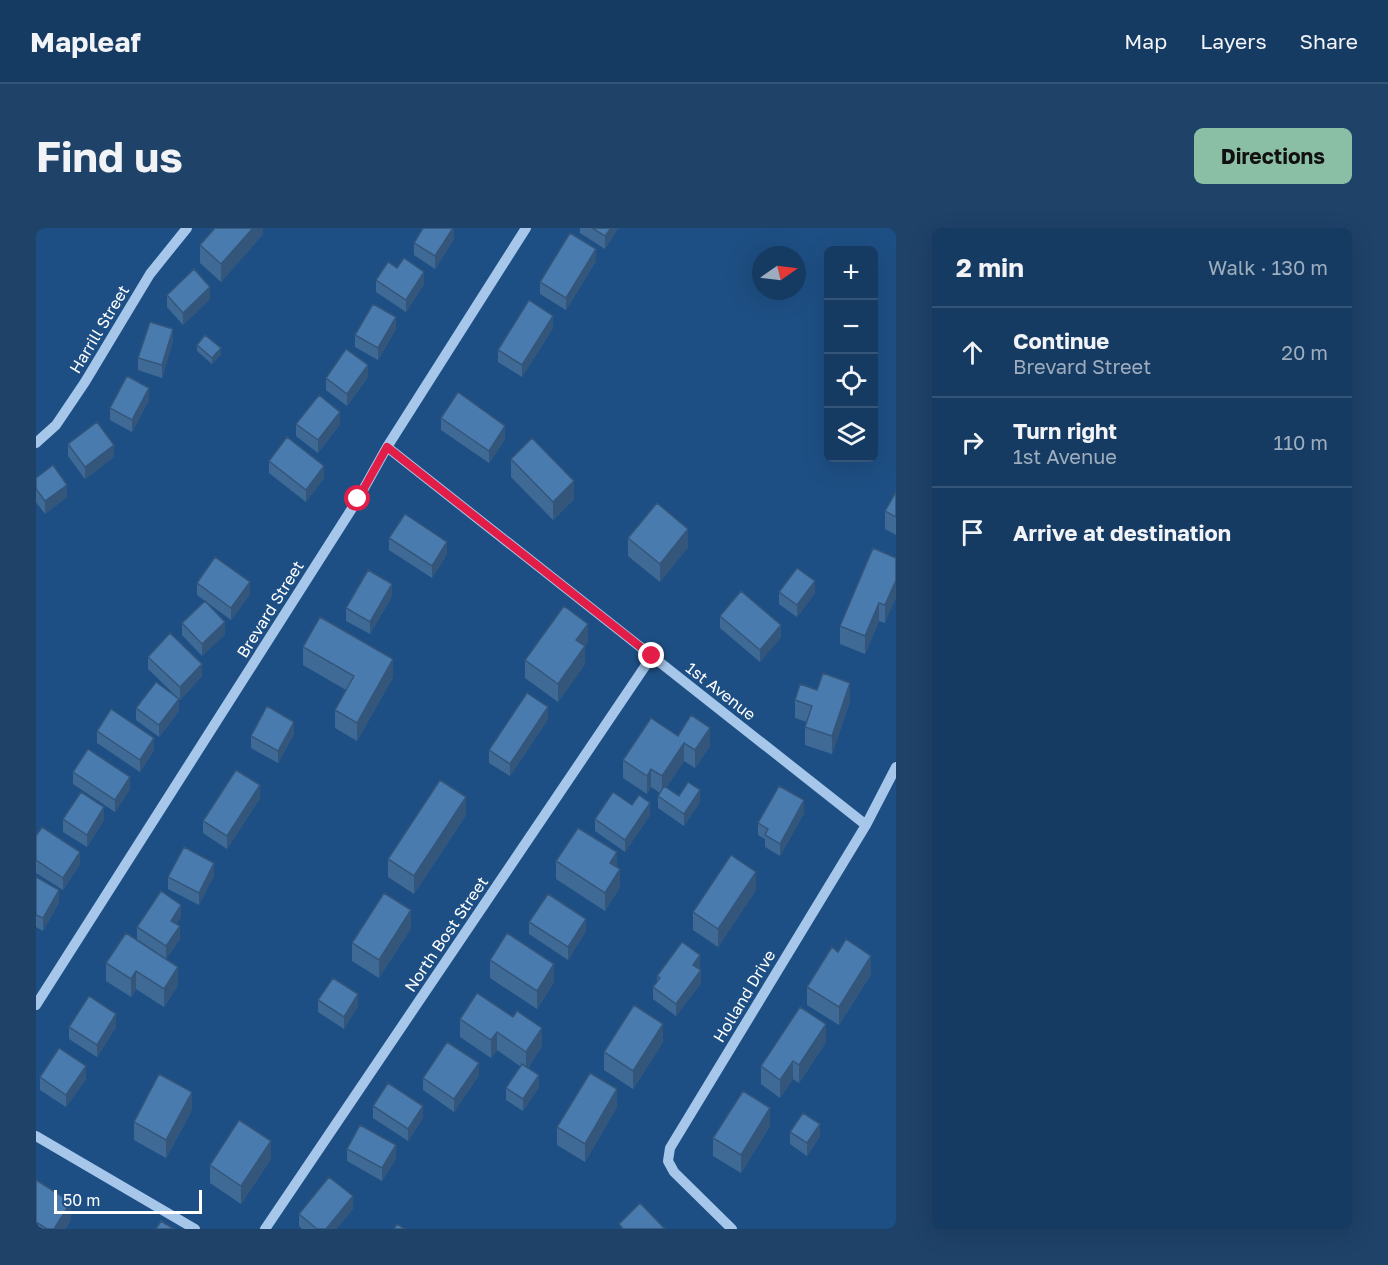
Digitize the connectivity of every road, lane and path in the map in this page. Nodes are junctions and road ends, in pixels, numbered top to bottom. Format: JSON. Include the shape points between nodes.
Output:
{"nodes":[{"id":1,"x":187,"y":228,"type":"edge"},
{"id":2,"x":526,"y":228,"type":"edge"},
{"id":3,"x":36,"y":443,"type":"edge"},
{"id":4,"x":387,"y":447,"type":"junction"},
{"id":5,"x":652,"y":656,"type":"junction"},
{"id":6,"x":896,"y":766,"type":"edge"},
{"id":7,"x":866,"y":825,"type":"junction"},
{"id":8,"x":36,"y":1005,"type":"edge"},
{"id":9,"x":36,"y":1136,"type":"edge"},
{"id":10,"x":195,"y":1229,"type":"edge"},
{"id":11,"x":264,"y":1229,"type":"edge"},
{"id":12,"x":732,"y":1229,"type":"edge"}],
"edges":[{"from":1,"to":3,"type":"street","name":"Harrill Street","via":[[150,274],[56,425]]},
{"from":2,"to":4,"type":"street","name":"Brevard Street"},
{"from":4,"to":5,"type":"street","name":"1st Avenue"},
{"from":4,"to":8,"type":"street","name":"Brevard Street","via":[[358,499]]},
{"from":5,"to":7,"type":"street","name":"1st Avenue"},
{"from":5,"to":11,"type":"street","name":"North Bost Street"},
{"from":6,"to":7,"type":"street","name":"Holland Drive"},
{"from":7,"to":12,"type":"street","name":"Holland Drive","via":[[670,1148],[668,1161],[674,1172]]},
{"from":9,"to":10,"type":"street"}]}
